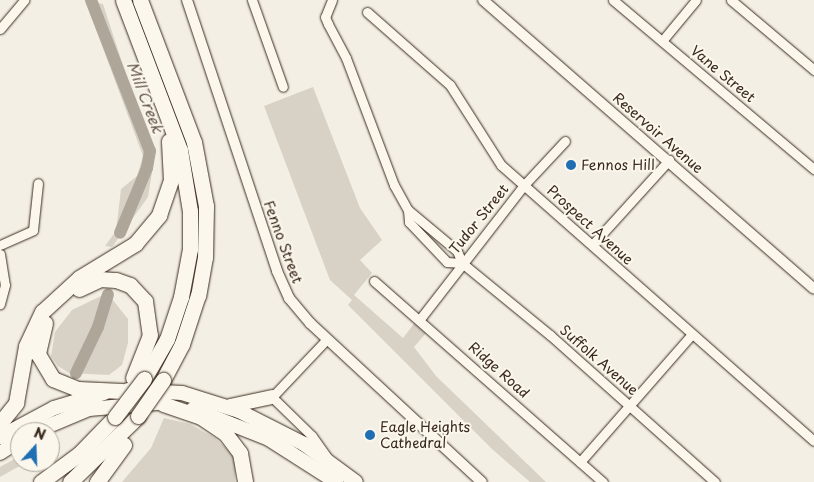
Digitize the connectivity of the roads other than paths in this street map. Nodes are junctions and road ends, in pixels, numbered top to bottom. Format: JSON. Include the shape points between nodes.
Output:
{"nodes":[{"id":1,"x":123,"y":0,"type":"edge"},
{"id":2,"x":140,"y":0,"type":"edge"},
{"id":3,"x":187,"y":0,"type":"edge"},
{"id":4,"x":252,"y":0,"type":"edge"},
{"id":5,"x":332,"y":0,"type":"edge"},
{"id":6,"x":483,"y":0,"type":"edge"},
{"id":7,"x":613,"y":0,"type":"edge"},
{"id":8,"x":696,"y":0,"type":"edge"},
{"id":9,"x":731,"y":0,"type":"edge"},
{"id":10,"x":23,"y":3,"type":"edge"},
{"id":11,"x":367,"y":12,"type":"dead end"},
{"id":12,"x":0,"y":29,"type":"edge"},
{"id":13,"x":662,"y":41,"type":"junction"},
{"id":14,"x":814,"y":70,"type":"edge"},
{"id":15,"x":283,"y":87,"type":"dead end"},
{"id":16,"x":164,"y":107,"type":"junction"},
{"id":17,"x":565,"y":141,"type":"dead end"},
{"id":18,"x":669,"y":160,"type":"junction"},
{"id":19,"x":814,"y":169,"type":"edge"},
{"id":20,"x":38,"y":183,"type":"dead end"},
{"id":21,"x":524,"y":185,"type":"junction"},
{"id":22,"x":408,"y":210,"type":"junction"},
{"id":23,"x":0,"y":245,"type":"edge"},
{"id":24,"x":592,"y":245,"type":"junction"},
{"id":25,"x":0,"y":254,"type":"edge"},
{"id":26,"x":462,"y":263,"type":"junction"},
{"id":27,"x":374,"y":281,"type":"dead end"},
{"id":28,"x":814,"y":289,"type":"edge"},
{"id":29,"x":0,"y":304,"type":"edge"},
{"id":30,"x":420,"y":319,"type":"junction"},
{"id":31,"x":692,"y":334,"type":"junction"},
{"id":32,"x":327,"y":339,"type":"junction"},
{"id":33,"x":139,"y":378,"type":"junction"},
{"id":34,"x":122,"y":391,"type":"junction"},
{"id":35,"x":272,"y":397,"type":"junction"},
{"id":36,"x":163,"y":404,"type":"junction"},
{"id":37,"x":227,"y":406,"type":"junction"},
{"id":38,"x":630,"y":406,"type":"junction"},
{"id":39,"x":138,"y":416,"type":"junction"},
{"id":40,"x":55,"y":422,"type":"edge"},
{"id":41,"x":0,"y":423,"type":"edge"},
{"id":42,"x":0,"y":437,"type":"edge"},
{"id":43,"x":814,"y":442,"type":"edge"},
{"id":44,"x":329,"y":461,"type":"junction"},
{"id":45,"x":580,"y":462,"type":"junction"},
{"id":46,"x":41,"y":482,"type":"edge"},
{"id":47,"x":70,"y":482,"type":"edge"},
{"id":48,"x":97,"y":482,"type":"edge"},
{"id":49,"x":245,"y":482,"type":"edge"},
{"id":50,"x":336,"y":482,"type":"edge"},
{"id":51,"x":356,"y":482,"type":"edge"},
{"id":52,"x":482,"y":482,"type":"edge"},
{"id":53,"x":603,"y":482,"type":"edge"},
{"id":54,"x":715,"y":482,"type":"edge"}],
"edges":[{"from":1,"to":16,"type":"highway"},
{"from":2,"to":39,"type":"highway","bridge":true,"via":[[192,136],[206,206],[205,251],[198,295],[182,344],[163,380]]},
{"from":3,"to":32,"type":"street","name":"Fenno Street","via":[[279,277],[295,306]]},
{"from":4,"to":15,"type":"street"},
{"from":5,"to":22,"type":"street","name":"Suffolk Avenue","via":[[326,17],[328,24],[346,58],[394,184]]},
{"from":6,"to":18,"type":"street","name":"Reservoir Avenue"},
{"from":7,"to":13,"type":"street","name":"Vane Street"},
{"from":8,"to":13,"type":"street"},
{"from":9,"to":14,"type":"street"},
{"from":10,"to":12,"type":"street"},
{"from":11,"to":21,"type":"street","name":"Prospect Avenue","via":[[450,84],[474,117],[492,153]]},
{"from":13,"to":19,"type":"street","name":"Vane Street"},
{"from":16,"to":33,"type":"highway","via":[[186,174],[190,249],[172,327]]},
{"from":16,"to":41,"type":"highway","via":[[172,166],[162,209],[140,240],[79,278],[42,312],[26,346],[16,403]]},
{"from":17,"to":21,"type":"street","name":"Tudor Street"},
{"from":18,"to":24,"type":"street"},
{"from":18,"to":28,"type":"street","name":"Reservoir Avenue"},
{"from":20,"to":23,"type":"street","via":[[33,230]]},
{"from":21,"to":24,"type":"street","name":"Prospect Avenue"},
{"from":21,"to":26,"type":"street","name":"Tudor Street"},
{"from":22,"to":26,"type":"street","name":"Suffolk Avenue","via":[[457,251]]},
{"from":22,"to":26,"type":"street","name":"Suffolk Avenue","via":[[409,222],[427,243],[447,262]]},
{"from":24,"to":31,"type":"street","name":"Prospect Avenue"},
{"from":25,"to":29,"type":"street","via":[[5,285]]},
{"from":26,"to":30,"type":"street","name":"Tudor Street"},
{"from":26,"to":38,"type":"street","name":"Suffolk Avenue"},
{"from":27,"to":30,"type":"street","name":"Ridge Road"},
{"from":30,"to":45,"type":"street","name":"Ridge Road"},
{"from":31,"to":38,"type":"street"},
{"from":31,"to":43,"type":"street","name":"Prospect Avenue"},
{"from":32,"to":35,"type":"street"},
{"from":32,"to":52,"type":"street","name":"Fenno Street"},
{"from":33,"to":34,"type":"highway","via":[[150,335],[145,301],[124,282],[100,279],[86,284],[45,323],[38,341],[40,360],[48,375],[62,385]]},
{"from":33,"to":46,"type":"highway","bridge":true,"via":[[115,417],[78,454]]},
{"from":34,"to":37,"type":"highway","via":[[171,392]]},
{"from":34,"to":42,"type":"highway","via":[[66,403]]},
{"from":35,"to":37,"type":"highway"},
{"from":35,"to":44,"type":"street","via":[[316,441]]},
{"from":36,"to":40,"type":"highway","via":[[101,407]]},
{"from":36,"to":49,"type":"highway","via":[[201,417],[225,433],[240,453]]},
{"from":36,"to":50,"type":"highway","via":[[200,411],[247,428],[286,448]]},
{"from":37,"to":44,"type":"highway","via":[[284,432]]},
{"from":38,"to":45,"type":"street"},
{"from":38,"to":54,"type":"street","name":"Suffolk Avenue"},
{"from":39,"to":47,"type":"highway"},
{"from":39,"to":48,"type":"highway","via":[[126,442]]},
{"from":44,"to":51,"type":"highway"},
{"from":45,"to":53,"type":"street","name":"Ridge Road"}]}
